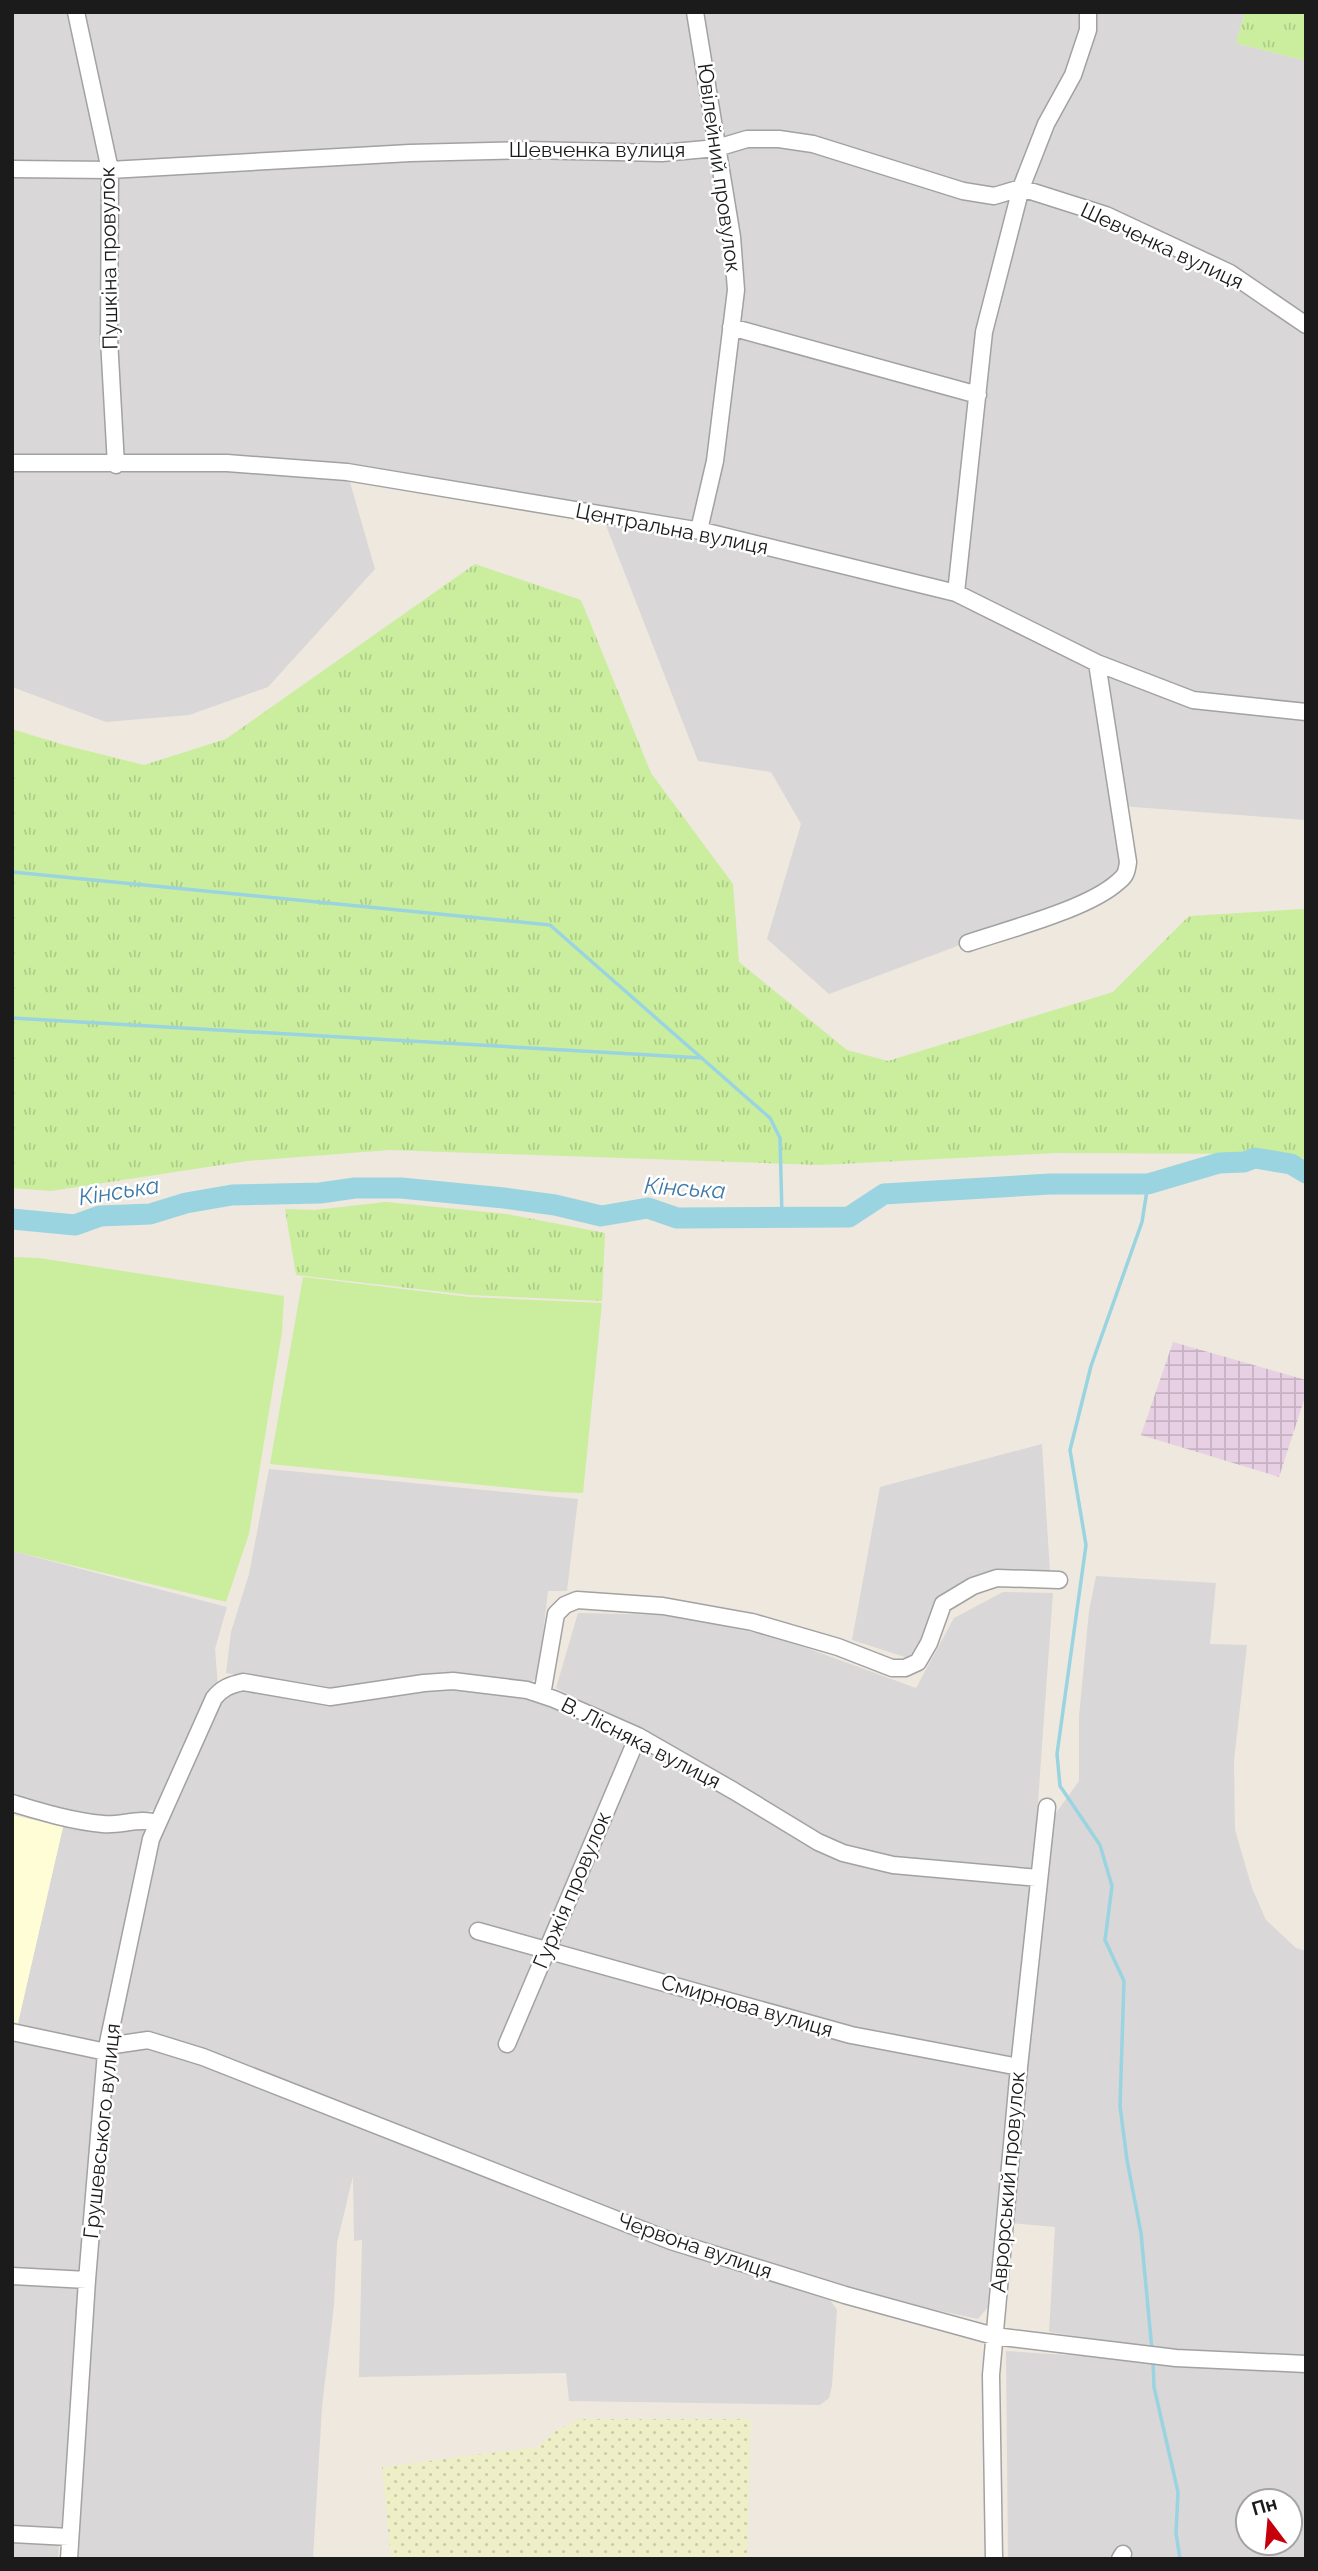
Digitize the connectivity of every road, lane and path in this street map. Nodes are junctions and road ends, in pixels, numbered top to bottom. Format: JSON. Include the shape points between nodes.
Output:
{"nodes":[{"id":1,"x":76,"y":12,"type":"edge"},
{"id":2,"x":695,"y":12,"type":"edge"},
{"id":3,"x":1088,"y":12,"type":"edge"},
{"id":4,"x":717,"y":148,"type":"junction"},
{"id":5,"x":12,"y":169,"type":"edge"},
{"id":6,"x":110,"y":170,"type":"junction"},
{"id":7,"x":1021,"y":188,"type":"junction"},
{"id":8,"x":1306,"y":326,"type":"edge"},
{"id":9,"x":732,"y":327,"type":"junction"},
{"id":10,"x":978,"y":395,"type":"junction"},
{"id":11,"x":12,"y":463,"type":"edge"},
{"id":12,"x":116,"y":465,"type":"junction"},
{"id":13,"x":699,"y":530,"type":"junction"},
{"id":14,"x":956,"y":593,"type":"junction"},
{"id":15,"x":1097,"y":663,"type":"junction"},
{"id":16,"x":1306,"y":712,"type":"edge"},
{"id":17,"x":968,"y":943,"type":"dead end"},
{"id":18,"x":1059,"y":1580,"type":"dead end"},
{"id":19,"x":229,"y":1685,"type":"joint"},
{"id":20,"x":542,"y":1695,"type":"junction"},
{"id":21,"x":638,"y":1737,"type":"junction"},
{"id":22,"x":12,"y":1802,"type":"edge"},
{"id":23,"x":1047,"y":1807,"type":"dead end"},
{"id":24,"x":156,"y":1823,"type":"junction"},
{"id":25,"x":1039,"y":1878,"type":"junction"},
{"id":26,"x":478,"y":1931,"type":"dead end"},
{"id":27,"x":547,"y":1949,"type":"junction"},
{"id":28,"x":12,"y":2032,"type":"edge"},
{"id":29,"x":507,"y":2044,"type":"dead end"},
{"id":30,"x":106,"y":2049,"type":"junction"},
{"id":31,"x":1019,"y":2067,"type":"junction"},
{"id":32,"x":12,"y":2276,"type":"edge"},
{"id":33,"x":87,"y":2280,"type":"junction"},
{"id":34,"x":994,"y":2336,"type":"junction"},
{"id":35,"x":1306,"y":2364,"type":"edge"},
{"id":36,"x":12,"y":2534,"type":"edge"},
{"id":37,"x":69,"y":2537,"type":"junction"},
{"id":38,"x":69,"y":2559,"type":"edge"},
{"id":39,"x":994,"y":2559,"type":"edge"}],
"edges":[{"from":1,"to":6,"type":"street","name":"Пушкіна провулок"},
{"from":2,"to":4,"type":"street","name":"Ювілейний провулок"},
{"from":3,"to":7,"type":"street","via":[[1088,30],[1073,75],[1046,124]]},
{"from":4,"to":6,"type":"street","name":"Шевченка вулиця","via":[[662,153],[410,153]]},
{"from":4,"to":7,"type":"street","name":"Шевченка вулиця","via":[[747,139],[779,139],[813,144],[963,191],[994,195]]},
{"from":4,"to":9,"type":"street","name":"Ювілейний провулок","via":[[732,237],[736,290]]},
{"from":5,"to":6,"type":"street","name":"Шевченка вулиця"},
{"from":6,"to":12,"type":"street","name":"Пушкіна провулок","via":[[109,339]]},
{"from":7,"to":8,"type":"street","name":"Шевченка вулиця","via":[[1106,215],[1230,274]]},
{"from":7,"to":10,"type":"street","via":[[984,332]]},
{"from":9,"to":10,"type":"street"},
{"from":9,"to":13,"type":"street","name":"Ювілейний провулок","via":[[715,461]]},
{"from":10,"to":14,"type":"street"},
{"from":11,"to":12,"type":"street","name":"Центральна вулиця"},
{"from":12,"to":13,"type":"street","name":"Центральна вулиця","via":[[227,463],[347,472]]},
{"from":13,"to":14,"type":"street","name":"Центральна вулиця"},
{"from":14,"to":15,"type":"street","name":"Центральна вулиця"},
{"from":15,"to":16,"type":"street","name":"Центральна вулиця","via":[[1193,700]]},
{"from":15,"to":17,"type":"street","via":[[1127,872],[1097,897]]},
{"from":18,"to":20,"type":"street","via":[[997,1578],[973,1586],[943,1604],[918,1662],[905,1668],[892,1668],[752,1622],[663,1606],[577,1600],[556,1614]]},
{"from":19,"to":20,"type":"street","name":"В. Лісняка вулиця","via":[[243,1682],[330,1698],[453,1681]]},
{"from":19,"to":24,"type":"street","name":"Грушевського вулиця","via":[[214,1698]]},
{"from":20,"to":21,"type":"street","name":"В. Лісняка вулиця"},
{"from":21,"to":25,"type":"street","name":"В. Лісняка вулиця","via":[[843,1853],[893,1865]]},
{"from":21,"to":27,"type":"street","name":"Гуржія провулок"},
{"from":22,"to":24,"type":"street","via":[[54,1816],[101,1824]]},
{"from":23,"to":25,"type":"street","name":"Аврорський провулок"},
{"from":24,"to":30,"type":"street","name":"Грушевського вулиця"},
{"from":25,"to":31,"type":"street","name":"Аврорський провулок"},
{"from":26,"to":27,"type":"street","name":"Смирнова вулиця"},
{"from":27,"to":29,"type":"street","name":"Гуржія провулок"},
{"from":27,"to":31,"type":"street","name":"Смирнова вулиця","via":[[851,2035]]},
{"from":28,"to":30,"type":"street","name":"Червона вулиця"},
{"from":30,"to":33,"type":"street","name":"Грушевського вулиця"},
{"from":30,"to":34,"type":"street","name":"Червона вулиця","via":[[138,2040],[160,2042],[671,2241]]},
{"from":31,"to":34,"type":"street","name":"Аврорський провулок"},
{"from":32,"to":33,"type":"street"},
{"from":33,"to":37,"type":"street","name":"Грушевського вулиця"},
{"from":34,"to":35,"type":"street","name":"Червона вулиця","via":[[1176,2358]]},
{"from":34,"to":39,"type":"street","name":"Аврорський провулок","via":[[990,2375]]},
{"from":36,"to":37,"type":"street"},
{"from":37,"to":38,"type":"street","name":"Грушевського вулиця"}]}
